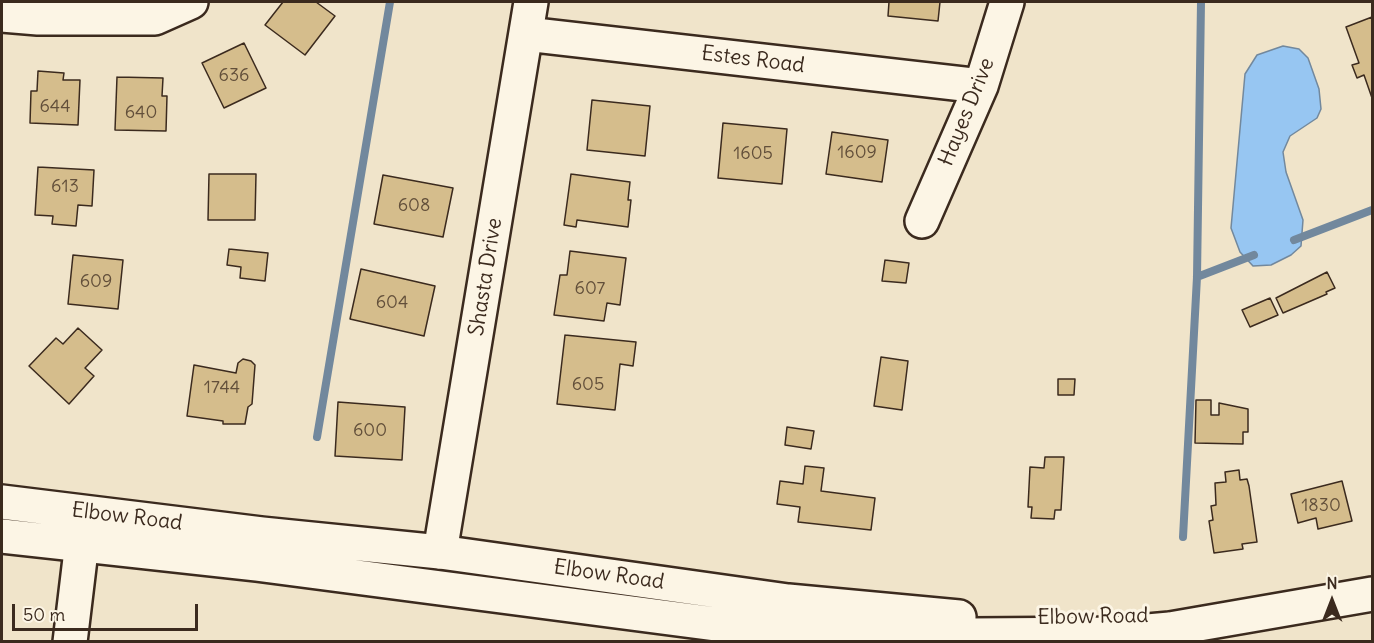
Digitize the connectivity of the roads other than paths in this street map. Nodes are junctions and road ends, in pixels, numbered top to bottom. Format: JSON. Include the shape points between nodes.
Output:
{"nodes":[{"id":1,"x":191,"y":2,"type":"edge"},
{"id":2,"x":531,"y":2,"type":"edge"},
{"id":3,"x":1007,"y":2,"type":"edge"},
{"id":4,"x":2,"y":15,"type":"edge"},
{"id":5,"x":526,"y":34,"type":"junction"},
{"id":6,"x":981,"y":86,"type":"junction"},
{"id":7,"x":922,"y":221,"type":"dead end"},
{"id":8,"x":2,"y":502,"type":"edge"},
{"id":9,"x":86,"y":512,"type":"junction"},
{"id":10,"x":2,"y":536,"type":"edge"},
{"id":11,"x":83,"y":547,"type":"junction"},
{"id":12,"x":440,"y":552,"type":"junction"},
{"id":13,"x":1372,"y":594,"type":"edge"},
{"id":14,"x":788,"y":601,"type":"junction"},
{"id":15,"x":1219,"y":620,"type":"junction"},
{"id":16,"x":785,"y":637,"type":"edge"},
{"id":17,"x":70,"y":642,"type":"edge"}],
"edges":[{"from":1,"to":4,"type":"main road","via":[[155,18]]},
{"from":2,"to":5,"type":"main road","name":"Shasta Drive"},
{"from":3,"to":6,"type":"main road","name":"Hayes Drive"},
{"from":5,"to":6,"type":"main road","name":"Estes Road"},
{"from":5,"to":12,"type":"main road","name":"Shasta Drive"},
{"from":6,"to":7,"type":"main road","name":"Hayes Drive"},
{"from":8,"to":9,"type":"main road","name":"Elbow Road"},
{"from":9,"to":11,"type":"main road"},
{"from":9,"to":12,"type":"main road","name":"Elbow Road"},
{"from":10,"to":11,"type":"main road","name":"Elbow Road"},
{"from":11,"to":16,"type":"main road","name":"Elbow Road","via":[[257,564]]},
{"from":11,"to":17,"type":"main road"},
{"from":12,"to":14,"type":"main road","name":"Elbow Road"},
{"from":13,"to":15,"type":"main road","name":"Elbow Road"},
{"from":14,"to":15,"type":"main road","name":"Elbow Road","via":[[957,617],[1069,619],[1167,615]]},
{"from":14,"to":16,"type":"main road"},
{"from":15,"to":16,"type":"main road","name":"Elbow Road","via":[[1170,629],[1042,637]]}]}
